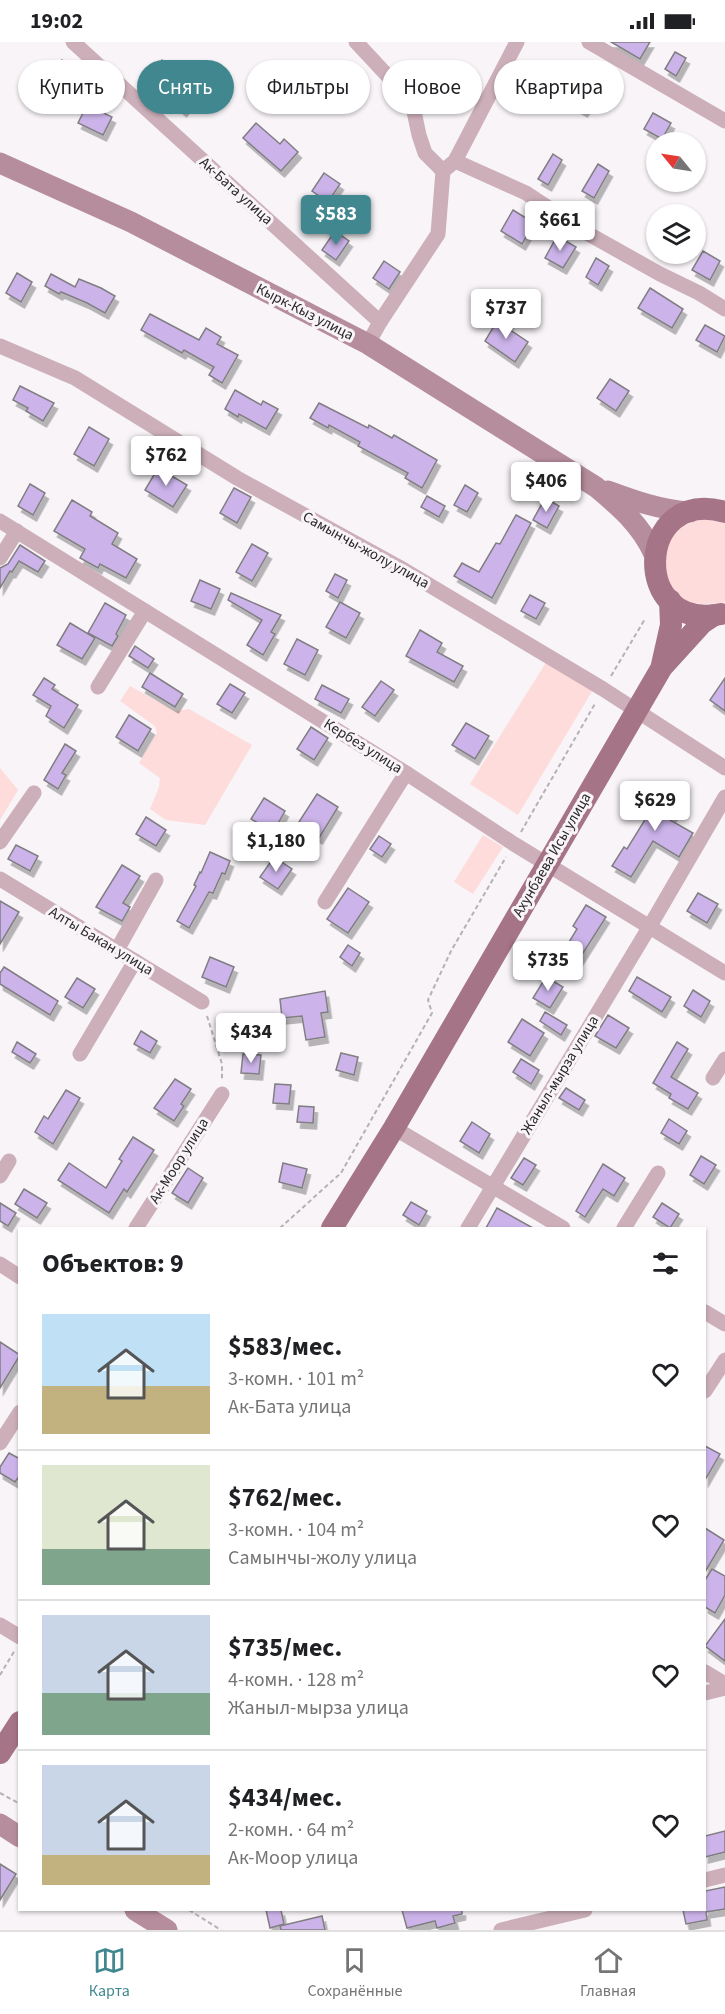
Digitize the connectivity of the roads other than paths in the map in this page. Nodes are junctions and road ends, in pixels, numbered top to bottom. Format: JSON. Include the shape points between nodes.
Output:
{"nodes":[{"id":1,"x":73,"y":42,"type":"edge"},
{"id":2,"x":356,"y":42,"type":"edge"},
{"id":3,"x":517,"y":42,"type":"edge"},
{"id":4,"x":589,"y":42,"type":"edge"},
{"id":5,"x":725,"y":121,"type":"edge"},
{"id":6,"x":455,"y":161,"type":"junction"},
{"id":7,"x":0,"y":163,"type":"edge"},
{"id":8,"x":443,"y":171,"type":"junction"},
{"id":9,"x":725,"y":309,"type":"edge"},
{"id":10,"x":380,"y":322,"type":"junction"},
{"id":11,"x":368,"y":344,"type":"junction"},
{"id":12,"x":0,"y":346,"type":"edge"},
{"id":13,"x":596,"y":487,"type":"junction"},
{"id":14,"x":724,"y":511,"type":"edge"},
{"id":15,"x":690,"y":512,"type":"junction"},
{"id":16,"x":0,"y":521,"type":"edge"},
{"id":17,"x":17,"y":531,"type":"junction"},
{"id":18,"x":654,"y":554,"type":"junction"},
{"id":19,"x":0,"y":558,"type":"edge"},
{"id":20,"x":670,"y":600,"type":"junction"},
{"id":21,"x":145,"y":611,"type":"junction"},
{"id":22,"x":720,"y":614,"type":"edge"},
{"id":23,"x":662,"y":667,"type":"junction"},
{"id":24,"x":98,"y":687,"type":"dead end"},
{"id":25,"x":635,"y":710,"type":"junction"},
{"id":26,"x":725,"y":768,"type":"edge"},
{"id":27,"x":406,"y":773,"type":"junction"},
{"id":28,"x":34,"y":793,"type":"dead end"},
{"id":29,"x":725,"y":797,"type":"edge"},
{"id":30,"x":0,"y":842,"type":"edge"},
{"id":31,"x":547,"y":863,"type":"junction"},
{"id":32,"x":156,"y":880,"type":"dead end"},
{"id":33,"x":2,"y":884,"type":"edge"},
{"id":34,"x":325,"y":902,"type":"dead end"},
{"id":35,"x":650,"y":926,"type":"junction"},
{"id":36,"x":117,"y":950,"type":"junction"},
{"id":37,"x":135,"y":961,"type":"junction"},
{"id":38,"x":725,"y":973,"type":"edge"},
{"id":39,"x":202,"y":1002,"type":"road end"},
{"id":40,"x":80,"y":1054,"type":"dead end"},
{"id":41,"x":725,"y":1059,"type":"edge"},
{"id":42,"x":713,"y":1078,"type":"dead end"},
{"id":43,"x":222,"y":1094,"type":"road end"},
{"id":44,"x":394,"y":1128,"type":"junction"},
{"id":45,"x":9,"y":1161,"type":"dead end"},
{"id":46,"x":658,"y":1173,"type":"dead end"},
{"id":47,"x":0,"y":1176,"type":"edge"},
{"id":48,"x":492,"y":1186,"type":"junction"},
{"id":49,"x":137,"y":1227,"type":"edge"},
{"id":50,"x":333,"y":1227,"type":"edge"},
{"id":51,"x":469,"y":1227,"type":"edge"},
{"id":52,"x":562,"y":1227,"type":"edge"},
{"id":53,"x":625,"y":1227,"type":"edge"},
{"id":54,"x":0,"y":1264,"type":"edge"},
{"id":55,"x":18,"y":1276,"type":"edge"},
{"id":56,"x":706,"y":1313,"type":"edge"},
{"id":57,"x":725,"y":1324,"type":"edge"},
{"id":58,"x":725,"y":1360,"type":"edge"},
{"id":59,"x":706,"y":1389,"type":"edge"},
{"id":60,"x":18,"y":1415,"type":"edge"},
{"id":61,"x":0,"y":1443,"type":"edge"},
{"id":62,"x":0,"y":1624,"type":"edge"},
{"id":63,"x":18,"y":1636,"type":"edge"},
{"id":64,"x":706,"y":1673,"type":"edge"},
{"id":65,"x":725,"y":1686,"type":"edge"},
{"id":66,"x":706,"y":1693,"type":"edge"},
{"id":67,"x":18,"y":1725,"type":"edge"},
{"id":68,"x":0,"y":1754,"type":"edge"},
{"id":69,"x":0,"y":1824,"type":"edge"},
{"id":70,"x":18,"y":1836,"type":"edge"},
{"id":71,"x":725,"y":1875,"type":"edge"},
{"id":72,"x":706,"y":1880,"type":"edge"},
{"id":73,"x":137,"y":1911,"type":"edge"},
{"id":74,"x":581,"y":1911,"type":"edge"},
{"id":75,"x":167,"y":1930,"type":"edge"},
{"id":76,"x":501,"y":1930,"type":"edge"}],
"edges":[{"from":1,"to":10,"type":"street","name":"Ак-Бата улица"},
{"from":2,"to":8,"type":"street","via":[[412,102],[424,153]]},
{"from":3,"to":6,"type":"street"},
{"from":4,"to":5,"type":"street"},
{"from":6,"to":8,"type":"street"},
{"from":6,"to":9,"type":"street","via":[[526,193],[585,232]]},
{"from":7,"to":11,"type":"street","name":"Кырк-Кыз улица","via":[[131,222]]},
{"from":8,"to":10,"type":"street","via":[[438,234]]},
{"from":10,"to":11,"type":"street"},
{"from":11,"to":13,"type":"street","name":"Кырк-Кыз улица"},
{"from":12,"to":25,"type":"street","name":"Самынчы-жолу улица","via":[[75,378],[237,478],[399,567]]},
{"from":13,"to":15,"type":"street","name":"Кырк-Кыз улица","via":[[652,507]]},
{"from":13,"to":18,"type":"street","name":"Кырк-Кыз улица","via":[[634,520]]},
{"from":14,"to":15,"type":"main road"},
{"from":15,"to":18,"type":"main road","via":[[669,525]]},
{"from":16,"to":17,"type":"street","name":"Кербез улица"},
{"from":17,"to":19,"type":"street"},
{"from":17,"to":21,"type":"street","name":"Кербез улица"},
{"from":18,"to":20,"type":"main road","via":[[656,579]]},
{"from":20,"to":22,"type":"main road","via":[[691,613]]},
{"from":20,"to":23,"type":"main road","name":"Ахунбаева Исы улица","via":[[669,635]]},
{"from":21,"to":24,"type":"street"},
{"from":21,"to":27,"type":"street","name":"Кербез улица"},
{"from":22,"to":23,"type":"main road","name":"Ахунбаева Исы улица","via":[[694,631]]},
{"from":23,"to":25,"type":"main road","name":"Ахунбаева Исы улица"},
{"from":25,"to":26,"type":"street","name":"Самынчы-жолу улица"},
{"from":25,"to":31,"type":"main road","name":"Ахунбаева Исы улица"},
{"from":27,"to":31,"type":"street","name":"Кербез улица"},
{"from":27,"to":34,"type":"street"},
{"from":28,"to":30,"type":"street"},
{"from":29,"to":35,"type":"street","name":"Жаныл-мырза улица"},
{"from":31,"to":35,"type":"street","name":"Кербез улица"},
{"from":31,"to":44,"type":"main road","name":"Ахунбаева Исы улица"},
{"from":32,"to":36,"type":"street"},
{"from":33,"to":36,"type":"street","name":"Алты Бакан улица"},
{"from":35,"to":38,"type":"street","name":"Кербез улица"},
{"from":35,"to":48,"type":"street","name":"Жаныл-мырза улица"},
{"from":36,"to":37,"type":"street","name":"Алты Бакан улица"},
{"from":37,"to":39,"type":"street","name":"Алты Бакан улица"},
{"from":37,"to":40,"type":"street"},
{"from":41,"to":42,"type":"street"},
{"from":43,"to":49,"type":"street","name":"Ак-Моор улица"},
{"from":44,"to":48,"type":"street"},
{"from":44,"to":50,"type":"main road","name":"Ахунбаева Исы улица"},
{"from":45,"to":47,"type":"street"},
{"from":46,"to":53,"type":"street"},
{"from":48,"to":51,"type":"street","name":"Жаныл-мырза улица"},
{"from":48,"to":52,"type":"street"},
{"from":54,"to":55,"type":"street"},
{"from":56,"to":57,"type":"street"},
{"from":58,"to":59,"type":"street"},
{"from":60,"to":61,"type":"street"},
{"from":62,"to":63,"type":"street"},
{"from":64,"to":65,"type":"street"},
{"from":65,"to":66,"type":"street"},
{"from":67,"to":68,"type":"main road"},
{"from":69,"to":70,"type":"street"},
{"from":71,"to":72,"type":"street"},
{"from":73,"to":75,"type":"street"},
{"from":74,"to":76,"type":"street"}]}
